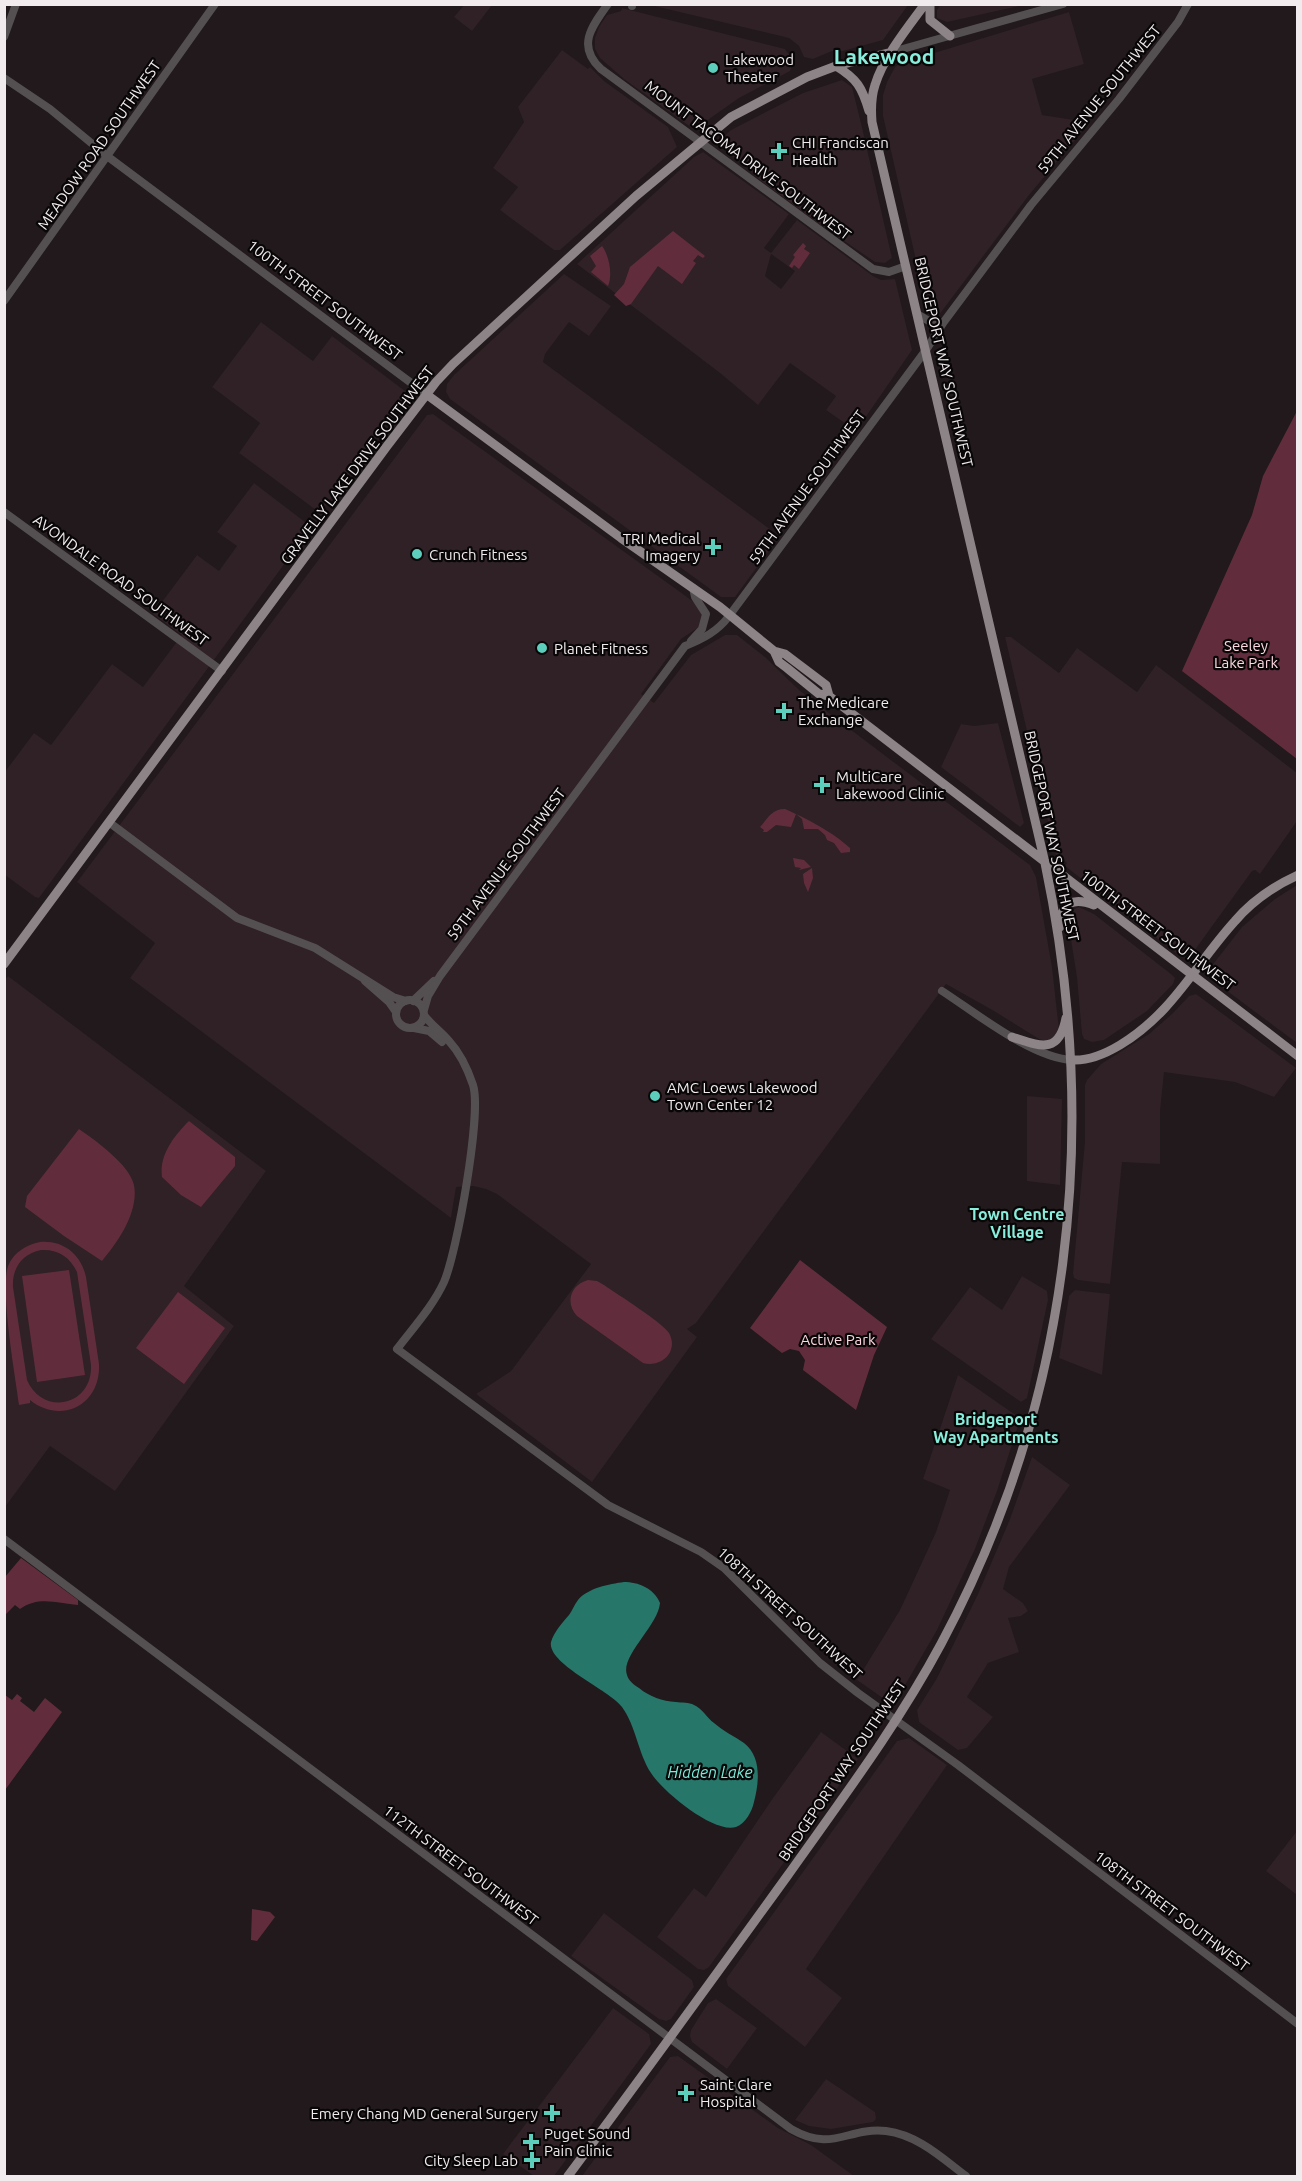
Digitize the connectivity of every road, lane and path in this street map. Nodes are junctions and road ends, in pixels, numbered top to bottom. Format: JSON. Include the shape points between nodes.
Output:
{"nodes":[{"id":1,"x":16,"y":4,"type":"edge"},
{"id":2,"x":215,"y":4,"type":"edge"},
{"id":3,"x":608,"y":4,"type":"edge"},
{"id":4,"x":925,"y":4,"type":"edge"},
{"id":5,"x":930,"y":4,"type":"edge"},
{"id":6,"x":1063,"y":4,"type":"edge"},
{"id":7,"x":1188,"y":4,"type":"edge"},
{"id":8,"x":950,"y":36,"type":"junction"},
{"id":9,"x":4,"y":37,"type":"edge"},
{"id":10,"x":892,"y":52,"type":"junction"},
{"id":11,"x":836,"y":66,"type":"junction"},
{"id":12,"x":4,"y":78,"type":"edge"},
{"id":13,"x":872,"y":122,"type":"junction"},
{"id":14,"x":700,"y":141,"type":"junction"},
{"id":15,"x":107,"y":156,"type":"junction"},
{"id":16,"x":906,"y":266,"type":"junction"},
{"id":17,"x":4,"y":301,"type":"edge"},
{"id":18,"x":917,"y":314,"type":"junction"},
{"id":19,"x":943,"y":323,"type":"junction"},
{"id":20,"x":926,"y":350,"type":"junction"},
{"id":21,"x":426,"y":394,"type":"junction"},
{"id":22,"x":4,"y":512,"type":"edge"},
{"id":23,"x":693,"y":588,"type":"junction"},
{"id":24,"x":729,"y":616,"type":"junction"},
{"id":25,"x":685,"y":646,"type":"junction"},
{"id":26,"x":222,"y":671,"type":"junction"},
{"id":27,"x":110,"y":823,"type":"junction"},
{"id":28,"x":1045,"y":863,"type":"junction"},
{"id":29,"x":1298,"y":875,"type":"edge"},
{"id":30,"x":1104,"y":908,"type":"junction"},
{"id":31,"x":1059,"y":941,"type":"junction"},
{"id":32,"x":4,"y":964,"type":"edge"},
{"id":33,"x":440,"y":976,"type":"junction"},
{"id":34,"x":1193,"y":976,"type":"junction"},
{"id":35,"x":362,"y":978,"type":"junction"},
{"id":36,"x":942,"y":991,"type":"dead end"},
{"id":37,"x":409,"y":1001,"type":"junction"},
{"id":38,"x":1068,"y":1007,"type":"junction"},
{"id":39,"x":396,"y":1012,"type":"junction"},
{"id":40,"x":424,"y":1012,"type":"junction"},
{"id":41,"x":414,"y":1028,"type":"junction"},
{"id":42,"x":1012,"y":1036,"type":"junction"},
{"id":43,"x":458,"y":1053,"type":"junction"},
{"id":44,"x":1298,"y":1056,"type":"edge"},
{"id":45,"x":1072,"y":1060,"type":"junction"},
{"id":46,"x":4,"y":1539,"type":"edge"},
{"id":47,"x":897,"y":1720,"type":"junction"},
{"id":48,"x":1298,"y":2024,"type":"edge"},
{"id":49,"x":670,"y":2038,"type":"junction"},
{"id":50,"x":568,"y":2176,"type":"edge"},
{"id":51,"x":966,"y":2176,"type":"edge"}],
"edges":[{"from":1,"to":9,"type":"street"},
{"from":2,"to":15,"type":"street","name":"MEADOW ROAD SOUTHWEST"},
{"from":3,"to":14,"type":"street","name":"MOUNT TACOMA DRIVE SOUTHWEST","via":[[590,31],[591,57],[601,69]]},
{"from":4,"to":10,"type":"main road","name":"BRIDGEPORT WAY SOUTHWEST"},
{"from":5,"to":8,"type":"main road","via":[[930,20]]},
{"from":6,"to":8,"type":"street","name":"GRAVELLY LAKE DRIVE SOUTHWEST"},
{"from":7,"to":19,"type":"street","name":"59TH AVENUE SOUTHWEST","via":[[1119,99],[1031,205]]},
{"from":8,"to":10,"type":"street","name":"GRAVELLY LAKE DRIVE SOUTHWEST"},
{"from":10,"to":11,"type":"main road","name":"GRAVELLY LAKE DRIVE SOUTHWEST"},
{"from":10,"to":13,"type":"main road","name":"BRIDGEPORT WAY SOUTHWEST","via":[[874,85]]},
{"from":11,"to":13,"type":"main road","via":[[861,88]]},
{"from":11,"to":14,"type":"main road","name":"GRAVELLY LAKE DRIVE SOUTHWEST","via":[[747,108]]},
{"from":12,"to":15,"type":"street","name":"100TH STREET SOUTHWEST"},
{"from":13,"to":16,"type":"main road","name":"BRIDGEPORT WAY SOUTHWEST"},
{"from":14,"to":16,"type":"street","name":"MOUNT TACOMA DRIVE SOUTHWEST","via":[[873,269],[889,272]]},
{"from":14,"to":21,"type":"main road","name":"GRAVELLY LAKE DRIVE SOUTHWEST","via":[[490,328]]},
{"from":15,"to":17,"type":"street","name":"MEADOW ROAD SOUTHWEST"},
{"from":15,"to":21,"type":"street","name":"100TH STREET SOUTHWEST"},
{"from":16,"to":18,"type":"main road","name":"BRIDGEPORT WAY SOUTHWEST"},
{"from":18,"to":19,"type":"street","via":[[934,324]]},
{"from":18,"to":20,"type":"main road","name":"BRIDGEPORT WAY SOUTHWEST"},
{"from":19,"to":20,"type":"street","name":"59TH AVENUE SOUTHWEST"},
{"from":20,"to":24,"type":"street","name":"59TH AVENUE SOUTHWEST"},
{"from":20,"to":28,"type":"main road","name":"BRIDGEPORT WAY SOUTHWEST"},
{"from":21,"to":23,"type":"main road","name":"100TH STREET SOUTHWEST"},
{"from":21,"to":26,"type":"main road","name":"GRAVELLY LAKE DRIVE SOUTHWEST"},
{"from":22,"to":26,"type":"street","name":"AVONDALE ROAD SOUTHWEST"},
{"from":23,"to":24,"type":"main road","name":"100TH STREET SOUTHWEST"},
{"from":23,"to":25,"type":"street","via":[[706,618],[702,629]]},
{"from":24,"to":25,"type":"street","name":"59TH AVENUE SOUTHWEST","via":[[708,636]]},
{"from":24,"to":28,"type":"main road","name":"100TH STREET SOUTHWEST","via":[[826,685],[829,696]]},
{"from":25,"to":33,"type":"street","name":"59TH AVENUE SOUTHWEST"},
{"from":26,"to":27,"type":"main road","name":"GRAVELLY LAKE DRIVE SOUTHWEST"},
{"from":27,"to":32,"type":"main road","name":"GRAVELLY LAKE DRIVE SOUTHWEST"},
{"from":27,"to":35,"type":"street","via":[[241,920],[307,944]]},
{"from":28,"to":30,"type":"main road","name":"100TH STREET SOUTHWEST"},
{"from":28,"to":31,"type":"main road","name":"BRIDGEPORT WAY SOUTHWEST"},
{"from":29,"to":34,"type":"main road","via":[[1273,888],[1244,912]]},
{"from":30,"to":31,"type":"main road","via":[[1084,901],[1070,903],[1061,917]]},
{"from":30,"to":34,"type":"main road","name":"100TH STREET SOUTHWEST"},
{"from":31,"to":38,"type":"main road","name":"BRIDGEPORT WAY SOUTHWEST"},
{"from":33,"to":37,"type":"street","name":"59TH AVENUE SOUTHWEST"},
{"from":33,"to":40,"type":"street","name":"59TH AVENUE SOUTHWEST"},
{"from":34,"to":44,"type":"main road","name":"100TH STREET SOUTHWEST"},
{"from":34,"to":45,"type":"main road","via":[[1160,1014],[1127,1041],[1096,1057]]},
{"from":35,"to":37,"type":"street","via":[[393,997]]},
{"from":35,"to":39,"type":"street"},
{"from":36,"to":42,"type":"street"},
{"from":37,"to":39,"type":"street"},
{"from":37,"to":40,"type":"street","via":[[420,1004]]},
{"from":38,"to":42,"type":"main road","via":[[1062,1035],[1055,1042],[1041,1045]]},
{"from":38,"to":45,"type":"main road","name":"BRIDGEPORT WAY SOUTHWEST"},
{"from":39,"to":41,"type":"street","via":[[401,1025]]},
{"from":40,"to":41,"type":"street","via":[[421,1023]]},
{"from":40,"to":43,"type":"street"},
{"from":41,"to":43,"type":"street","via":[[429,1031]]},
{"from":42,"to":45,"type":"street","via":[[1045,1054]]},
{"from":43,"to":47,"type":"street","name":"108TH STREET SOUTHWEST","via":[[474,1086],[476,1108],[454,1248],[440,1289],[397,1349],[608,1505],[701,1552],[724,1568],[820,1663]]},
{"from":45,"to":47,"type":"main road","name":"BRIDGEPORT WAY SOUTHWEST","via":[[1073,1139],[1068,1206],[1056,1316],[1039,1394],[1015,1474],[984,1555],[944,1639]]},
{"from":46,"to":49,"type":"street","name":"112TH STREET SOUTHWEST"},
{"from":47,"to":48,"type":"street","name":"108TH STREET SOUTHWEST"},
{"from":47,"to":49,"type":"main road","name":"BRIDGEPORT WAY SOUTHWEST"},
{"from":49,"to":50,"type":"main road","name":"BRIDGEPORT WAY SOUTHWEST"},
{"from":49,"to":51,"type":"street","name":"112TH STREET SOUTHWEST","via":[[808,2138],[831,2140],[884,2131],[903,2134],[924,2144]]}]}
